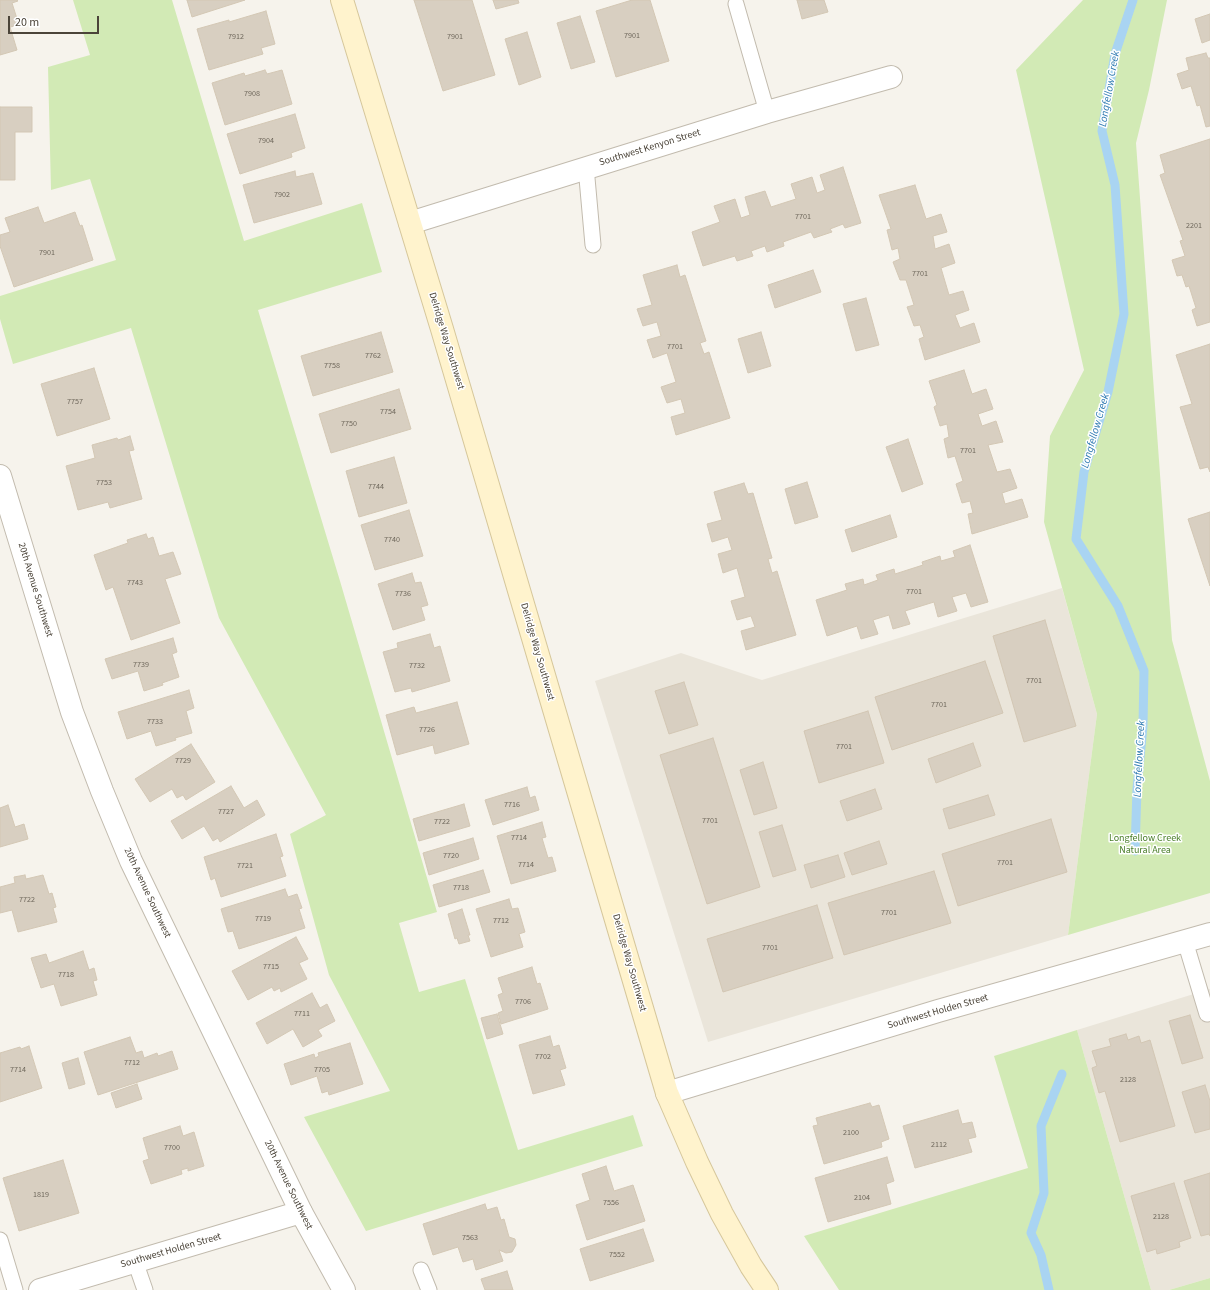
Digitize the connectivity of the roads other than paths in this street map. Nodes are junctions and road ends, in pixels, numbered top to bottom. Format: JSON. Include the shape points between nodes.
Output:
{"nodes":[{"id":1,"x":342,"y":0,"type":"edge"},
{"id":2,"x":736,"y":4,"type":"dead end"},
{"id":3,"x":891,"y":77,"type":"dead end"},
{"id":4,"x":767,"y":112,"type":"junction"},
{"id":5,"x":586,"y":167,"type":"junction"},
{"id":6,"x":410,"y":223,"type":"junction"},
{"id":7,"x":593,"y":245,"type":"dead end"},
{"id":8,"x":0,"y":476,"type":"edge"},
{"id":9,"x":1210,"y":934,"type":"edge"},
{"id":10,"x":1185,"y":941,"type":"junction"},
{"id":11,"x":1207,"y":1014,"type":"dead end"},
{"id":12,"x":667,"y":1093,"type":"junction"},
{"id":13,"x":301,"y":1212,"type":"junction"},
{"id":14,"x":0,"y":1240,"type":"edge"},
{"id":15,"x":135,"y":1261,"type":"junction"},
{"id":16,"x":421,"y":1270,"type":"dead end"},
{"id":17,"x":15,"y":1290,"type":"edge"},
{"id":18,"x":40,"y":1290,"type":"edge"},
{"id":19,"x":145,"y":1290,"type":"edge"},
{"id":20,"x":344,"y":1290,"type":"edge"},
{"id":21,"x":429,"y":1290,"type":"edge"},
{"id":22,"x":767,"y":1290,"type":"edge"}],
"edges":[{"from":1,"to":6,"type":"main road","name":"Delridge Way Southwest"},
{"from":2,"to":4,"type":"lane"},
{"from":3,"to":4,"type":"street","name":"Southwest Kenyon Street"},
{"from":4,"to":5,"type":"street","name":"Southwest Kenyon Street"},
{"from":5,"to":6,"type":"street","name":"Southwest Kenyon Street"},
{"from":5,"to":7,"type":"lane"},
{"from":6,"to":12,"type":"main road","name":"Delridge Way Southwest"},
{"from":8,"to":13,"type":"street","name":"20th Avenue Southwest","via":[[72,712],[102,791],[134,868]]},
{"from":9,"to":10,"type":"street","name":"Southwest Holden Street"},
{"from":10,"to":11,"type":"lane"},
{"from":10,"to":12,"type":"street","name":"Southwest Holden Street","via":[[938,1011]]},
{"from":12,"to":22,"type":"main road","name":"Delridge Way Southwest","via":[[722,1214]]},
{"from":13,"to":15,"type":"street","name":"Southwest Holden Street"},
{"from":13,"to":20,"type":"street","name":"20th Avenue Southwest"},
{"from":14,"to":17,"type":"lane"},
{"from":15,"to":18,"type":"street","name":"Southwest Holden Street"},
{"from":15,"to":19,"type":"lane"},
{"from":16,"to":21,"type":"lane"}]}
